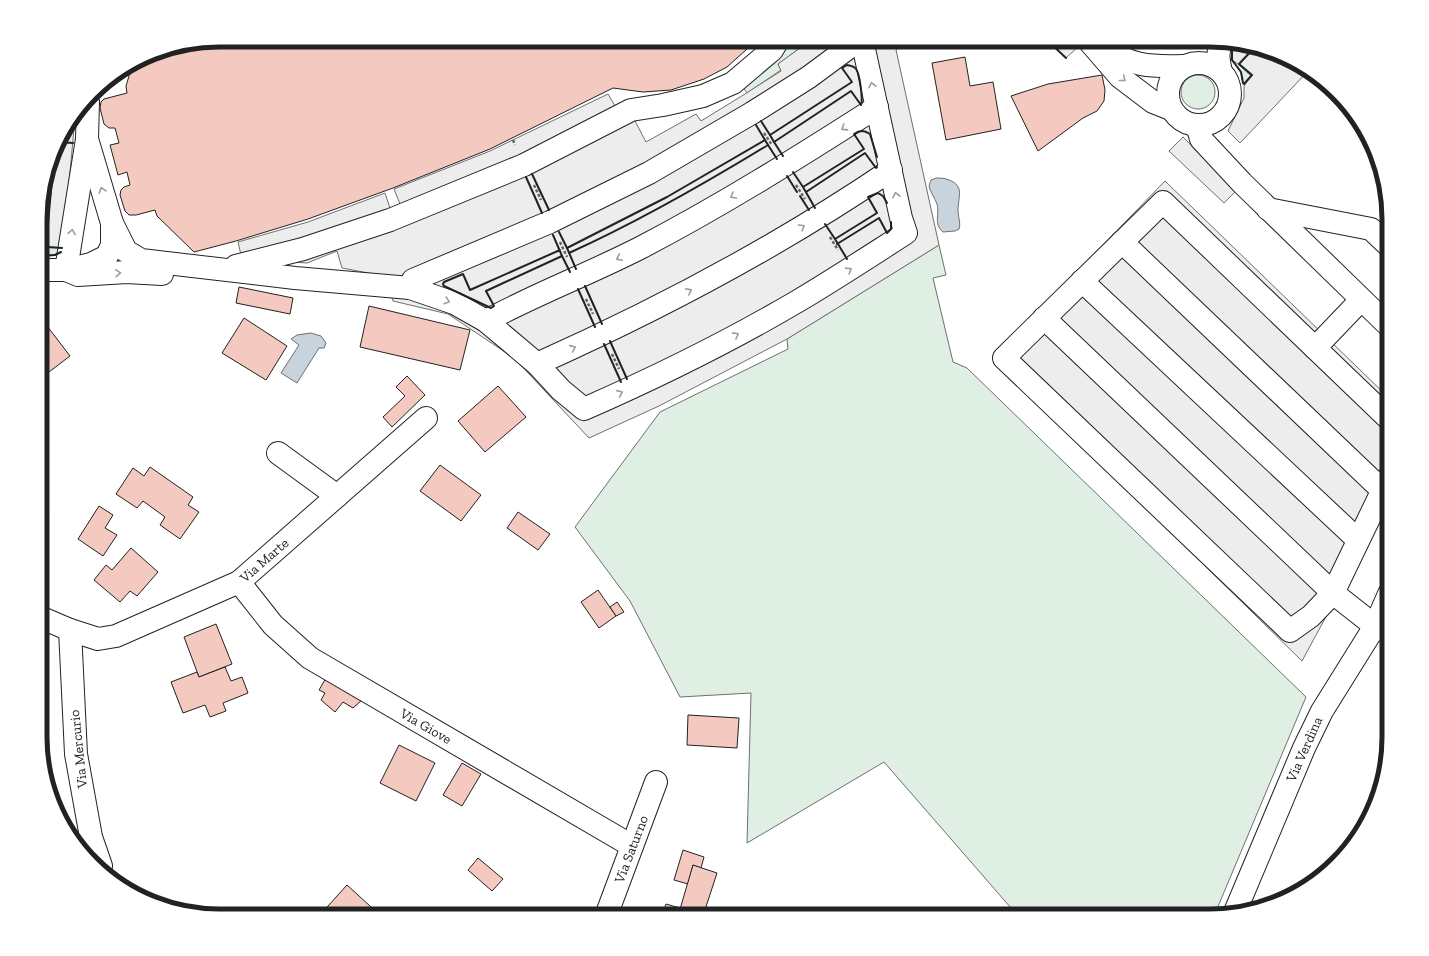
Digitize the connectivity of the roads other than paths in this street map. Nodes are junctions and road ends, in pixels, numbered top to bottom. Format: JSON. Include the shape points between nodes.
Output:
{"nodes":[{"id":1,"x":774,"y":47,"type":"edge"},
{"id":2,"x":850,"y":47,"type":"edge"},
{"id":3,"x":862,"y":47,"type":"edge"},
{"id":4,"x":1094,"y":47,"type":"edge"},
{"id":5,"x":1104,"y":47,"type":"edge"},
{"id":6,"x":1202,"y":47,"type":"edge"},
{"id":7,"x":1220,"y":47,"type":"edge"},
{"id":8,"x":1188,"y":64,"type":"junction"},
{"id":9,"x":1221,"y":72,"type":"junction"},
{"id":10,"x":876,"y":107,"type":"junction"},
{"id":11,"x":88,"y":108,"type":"edge"},
{"id":12,"x":1171,"y":109,"type":"junction"},
{"id":13,"x":1197,"y":125,"type":"junction"},
{"id":14,"x":87,"y":139,"type":"junction"},
{"id":15,"x":891,"y":170,"type":"junction"},
{"id":16,"x":1268,"y":209,"type":"junction"},
{"id":17,"x":112,"y":223,"type":"junction"},
{"id":18,"x":1380,"y":230,"type":"edge"},
{"id":19,"x":1122,"y":242,"type":"junction"},
{"id":20,"x":222,"y":269,"type":"junction"},
{"id":21,"x":47,"y":270,"type":"edge"},
{"id":22,"x":66,"y":270,"type":"junction"},
{"id":23,"x":1082,"y":281,"type":"junction"},
{"id":24,"x":410,"y":288,"type":"junction"},
{"id":25,"x":1361,"y":300,"type":"junction"},
{"id":26,"x":1044,"y":318,"type":"junction"},
{"id":27,"x":1382,"y":320,"type":"edge"},
{"id":28,"x":486,"y":321,"type":"junction"},
{"id":29,"x":1316,"y":348,"type":"junction"},
{"id":30,"x":537,"y":364,"type":"junction"},
{"id":31,"x":1382,"y":412,"type":"edge"},
{"id":32,"x":426,"y":418,"type":"dead end"},
{"id":33,"x":278,"y":453,"type":"dead end"},
{"id":34,"x":1382,"y":481,"type":"edge"},
{"id":35,"x":1382,"y":490,"type":"edge"},
{"id":36,"x":337,"y":496,"type":"junction"},
{"id":37,"x":1358,"y":540,"type":"junction"},
{"id":38,"x":239,"y":582,"type":"junction"},
{"id":39,"x":1333,"y":593,"type":"junction"},
{"id":40,"x":47,"y":620,"type":"edge"},
{"id":41,"x":70,"y":630,"type":"junction"},
{"id":42,"x":1382,"y":630,"type":"edge"},
{"id":43,"x":656,"y":782,"type":"dead end"},
{"id":44,"x":632,"y":846,"type":"junction"},
{"id":45,"x":99,"y":861,"type":"edge"},
{"id":46,"x":1237,"y":907,"type":"edge"},
{"id":47,"x":609,"y":909,"type":"edge"}],
"edges":[{"from":1,"to":20,"type":"street","via":[[733,83],[703,96],[631,110],[524,165],[390,220],[303,250]]},
{"from":2,"to":24,"type":"street","via":[[752,113],[649,173],[550,222],[413,280]]},
{"from":10,"to":3,"type":"street","one_way":true},
{"from":4,"to":12,"type":"street","one_way":true,"via":[[1120,77],[1153,102]]},
{"from":5,"to":8,"type":"street","via":[[1135,63],[1156,67]]},
{"from":6,"to":8,"type":"street"},
{"from":7,"to":9,"type":"street","via":[[1218,59]]},
{"from":8,"to":9,"type":"street","via":[[1203,63]]},
{"from":8,"to":12,"type":"street","via":[[1170,80],[1168,100]]},
{"from":9,"to":13,"type":"street","via":[[1229,87],[1228,105],[1216,120]]},
{"from":10,"to":15,"type":"street"},
{"from":10,"to":28,"type":"street","one_way":true,"via":[[785,166],[672,232]]},
{"from":11,"to":14,"type":"street"},
{"from":12,"to":13,"type":"street","via":[[1187,123]]},
{"from":13,"to":16,"type":"street","via":[[1201,139]]},
{"from":17,"to":14,"type":"street","one_way":true},
{"from":22,"to":14,"type":"street","one_way":true},
{"from":30,"to":15,"type":"street","one_way":true,"via":[[603,335],[698,286],[817,218]]},
{"from":30,"to":15,"type":"street","one_way":true,"via":[[561,390],[584,409],[728,340],[850,269],[906,232]]},
{"from":16,"to":18,"type":"street"},
{"from":16,"to":25,"type":"street"},
{"from":17,"to":20,"type":"street","via":[[126,251],[141,260]]},
{"from":17,"to":22,"type":"street","via":[[112,245],[107,256],[91,264]]},
{"from":19,"to":23,"type":"street"},
{"from":19,"to":29,"type":"street","via":[[1163,202]]},
{"from":19,"to":34,"type":"street"},
{"from":22,"to":20,"type":"street","one_way":true,"via":[[78,275],[127,272],[163,274]]},
{"from":20,"to":24,"type":"street"},
{"from":21,"to":22,"type":"street"},
{"from":23,"to":26,"type":"street"},
{"from":23,"to":37,"type":"street"},
{"from":24,"to":28,"type":"street","one_way":true,"via":[[454,303]]},
{"from":25,"to":27,"type":"street"},
{"from":25,"to":29,"type":"street"},
{"from":26,"to":39,"type":"street"},
{"from":26,"to":39,"type":"street","via":[[1004,358],[1290,631],[1311,616]]},
{"from":28,"to":30,"type":"street"},
{"from":29,"to":31,"type":"street"},
{"from":32,"to":36,"type":"street","name":"Via Marte"},
{"from":33,"to":36,"type":"street"},
{"from":35,"to":37,"type":"street"},
{"from":36,"to":38,"type":"street","name":"Via Marte"},
{"from":37,"to":39,"type":"street"},
{"from":38,"to":41,"type":"street","name":"Via Marte","via":[[116,636],[98,639]]},
{"from":38,"to":44,"type":"street","name":"Via Giove","via":[[273,625],[310,658]]},
{"from":39,"to":42,"type":"street"},
{"from":40,"to":41,"type":"street","name":"Via Marte"},
{"from":41,"to":45,"type":"street","name":"Via Mercurio","via":[[76,754],[92,837]]},
{"from":42,"to":46,"type":"street","name":"Via Verdina","via":[[1319,717]]},
{"from":43,"to":44,"type":"street","name":"Via Saturno"},
{"from":44,"to":47,"type":"street","name":"Via Saturno"}]}
